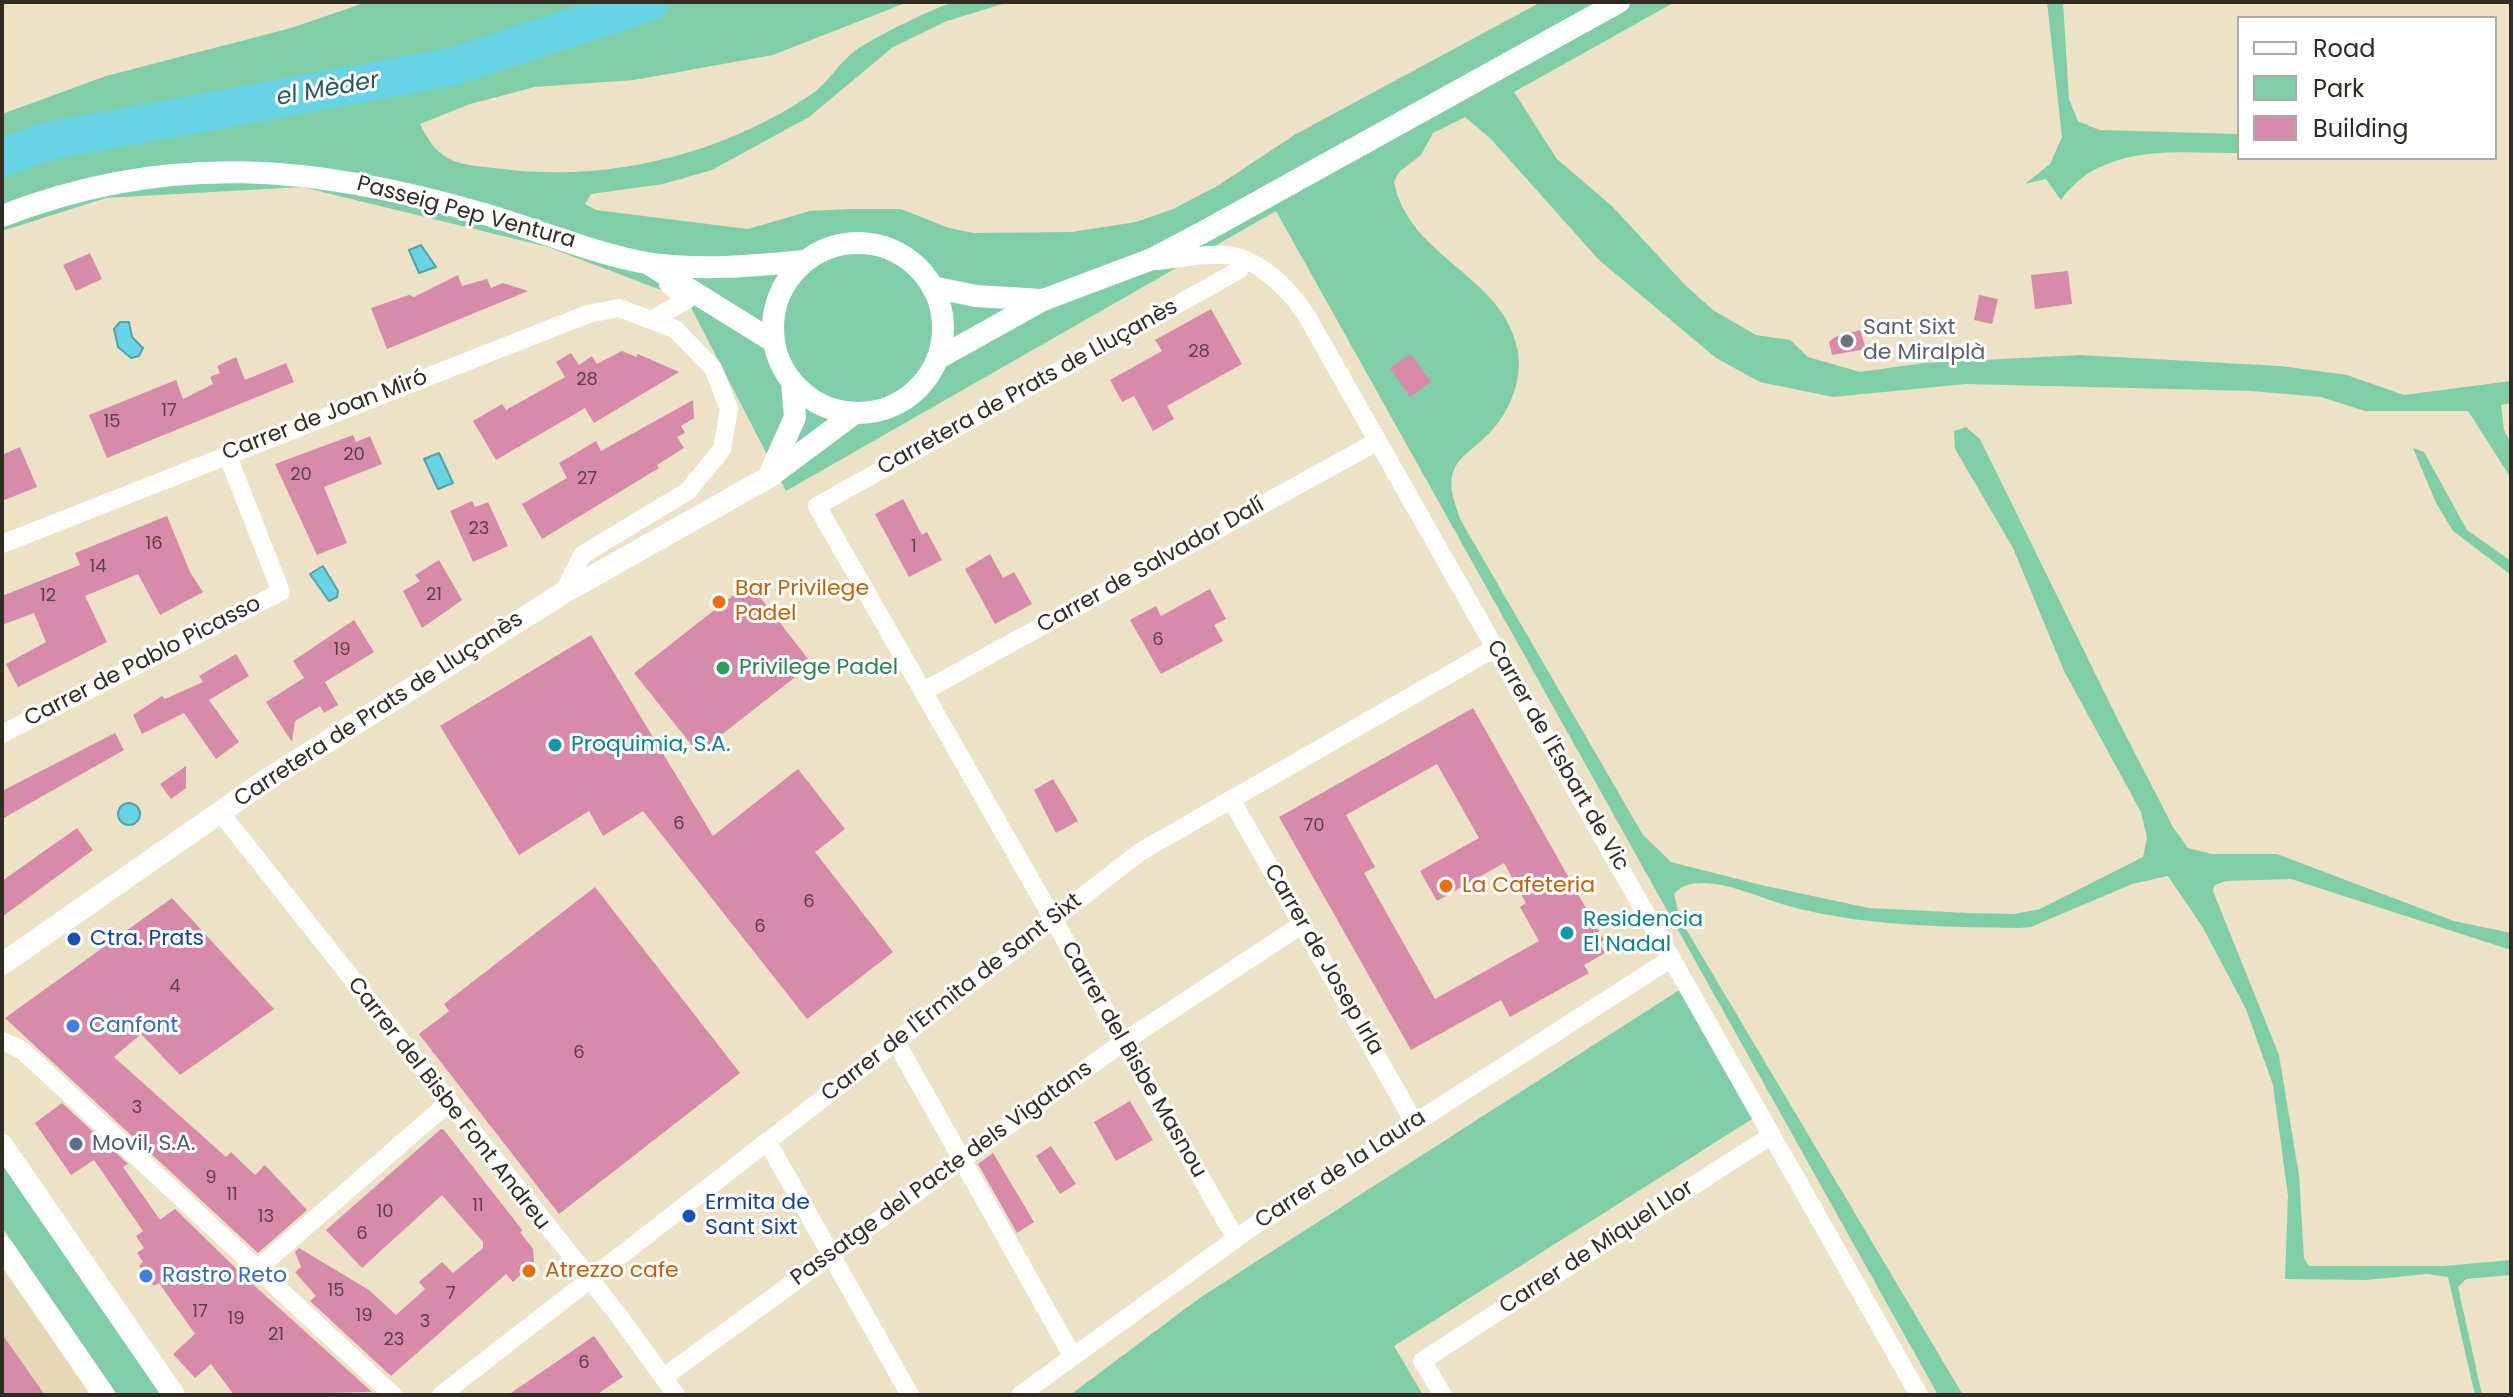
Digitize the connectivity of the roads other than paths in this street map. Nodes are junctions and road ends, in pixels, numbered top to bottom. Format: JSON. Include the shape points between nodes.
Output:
{"nodes":[{"id":1,"x":1619,"y":2,"type":"edge"},
{"id":2,"x":2,"y":216,"type":"edge"},
{"id":3,"x":1152,"y":259,"type":"junction"},
{"id":4,"x":804,"y":261,"type":"junction"},
{"id":5,"x":645,"y":263,"type":"junction"},
{"id":6,"x":1239,"y":270,"type":"dead end"},
{"id":7,"x":932,"y":287,"type":"junction"},
{"id":8,"x":1043,"y":300,"type":"junction"},
{"id":9,"x":651,"y":320,"type":"junction"},
{"id":10,"x":774,"y":342,"type":"junction"},
{"id":11,"x":937,"y":359,"type":"junction"},
{"id":12,"x":792,"y":382,"type":"junction"},
{"id":13,"x":855,"y":413,"type":"junction"},
{"id":14,"x":1378,"y":441,"type":"junction"},
{"id":15,"x":227,"y":454,"type":"junction"},
{"id":16,"x":769,"y":477,"type":"junction"},
{"id":17,"x":817,"y":506,"type":"joint"},
{"id":18,"x":2,"y":544,"type":"edge"},
{"id":19,"x":563,"y":593,"type":"junction"},
{"id":20,"x":1495,"y":648,"type":"junction"},
{"id":21,"x":924,"y":691,"type":"junction"},
{"id":22,"x":2,"y":734,"type":"edge"},
{"id":23,"x":1231,"y":799,"type":"junction"},
{"id":24,"x":220,"y":812,"type":"junction"},
{"id":25,"x":1053,"y":919,"type":"junction"},
{"id":26,"x":1303,"y":924,"type":"junction"},
{"id":27,"x":1672,"y":958,"type":"junction"},
{"id":28,"x":2,"y":964,"type":"edge"},
{"id":29,"x":3,"y":1040,"type":"edge"},
{"id":30,"x":896,"y":1042,"type":"junction"},
{"id":31,"x":1123,"y":1042,"type":"junction"},
{"id":32,"x":448,"y":1103,"type":"junction"},
{"id":33,"x":1414,"y":1122,"type":"junction"},
{"id":34,"x":1772,"y":1135,"type":"junction"},
{"id":35,"x":767,"y":1141,"type":"junction"},
{"id":36,"x":2,"y":1145,"type":"edge"},
{"id":37,"x":962,"y":1158,"type":"junction"},
{"id":38,"x":1236,"y":1239,"type":"junction"},
{"id":39,"x":2,"y":1247,"type":"edge"},
{"id":40,"x":832,"y":1256,"type":"junction"},
{"id":41,"x":255,"y":1271,"type":"junction"},
{"id":42,"x":588,"y":1281,"type":"junction"},
{"id":43,"x":1073,"y":1357,"type":"junction"},
{"id":44,"x":664,"y":1377,"type":"junction"},
{"id":45,"x":104,"y":1395,"type":"edge"},
{"id":46,"x":174,"y":1395,"type":"edge"},
{"id":47,"x":393,"y":1395,"type":"edge"},
{"id":48,"x":441,"y":1395,"type":"edge"},
{"id":49,"x":676,"y":1395,"type":"edge"},
{"id":50,"x":910,"y":1395,"type":"edge"},
{"id":51,"x":1020,"y":1395,"type":"edge"},
{"id":52,"x":1443,"y":1395,"type":"edge"},
{"id":53,"x":1919,"y":1395,"type":"edge"}],
"edges":[{"from":1,"to":3,"type":"street"},
{"from":2,"to":5,"type":"street","name":"Passeig Pep Ventura","via":[[76,190],[144,175],[278,172],[383,187]]},
{"from":3,"to":8,"type":"street"},
{"from":3,"to":14,"type":"street","name":"Carrer de l'Esbart de Vic","via":[[1227,254],[1256,265],[1293,296]]},
{"from":4,"to":5,"type":"street","name":"Passeig Pep Ventura","via":[[730,267]]},
{"from":4,"to":7,"type":"street","via":[[844,244],[879,246],[907,259]]},
{"from":4,"to":10,"type":"street","via":[[778,298]]},
{"from":5,"to":9,"type":"street","via":[[687,300]]},
{"from":5,"to":10,"type":"street","name":"Passeig Pep Ventura"},
{"from":6,"to":17,"type":"street","name":"Carretera de Prats de Lluçanès"},
{"from":7,"to":8,"type":"street"},
{"from":7,"to":11,"type":"street","via":[[942,318]]},
{"from":8,"to":11,"type":"street"},
{"from":9,"to":15,"type":"street","name":"Carrer de Joan Miró","via":[[619,308],[588,314]]},
{"from":9,"to":19,"type":"street","name":"Carrer de Joan Miró","via":[[675,329],[713,368],[729,409],[722,449],[688,491],[582,555]]},
{"from":10,"to":12,"type":"street"},
{"from":11,"to":13,"type":"street","via":[[909,395],[885,408]]},
{"from":12,"to":13,"type":"street","via":[[817,402]]},
{"from":12,"to":16,"type":"street","via":[[795,417]]},
{"from":13,"to":16,"type":"street","name":"Carretera de Prats de Lluçanès"},
{"from":14,"to":20,"type":"street","name":"Carrer de l'Esbart de Vic"},
{"from":14,"to":21,"type":"street","name":"Carrer de Salvador Dalí"},
{"from":15,"to":18,"type":"street","name":"Carrer de Joan Miró"},
{"from":15,"to":22,"type":"street","name":"Carrer de Pablo Picasso","via":[[281,592]]},
{"from":16,"to":19,"type":"street","name":"Carretera de Prats de Lluçanès"},
{"from":17,"to":21,"type":"street","name":"Carrer del Bisbe Masnou"},
{"from":19,"to":24,"type":"street","name":"Carretera de Prats de Lluçanès"},
{"from":20,"to":23,"type":"street","name":"Carrer de l'Ermita de Sant Sixt"},
{"from":20,"to":27,"type":"street","name":"Carrer de l'Esbart de Vic"},
{"from":21,"to":25,"type":"street","name":"Carrer del Bisbe Masnou"},
{"from":23,"to":25,"type":"street","name":"Carrer de l'Ermita de Sant Sixt","via":[[1140,852]]},
{"from":23,"to":26,"type":"street","name":"Carrer de Josep Irla"},
{"from":24,"to":28,"type":"street","name":"Carretera de Prats de Lluçanès"},
{"from":24,"to":32,"type":"street","name":"Carrer del Bisbe Font Andreu"},
{"from":25,"to":30,"type":"street","name":"Carrer de l'Ermita de Sant Sixt"},
{"from":25,"to":31,"type":"street","name":"Carrer del Bisbe Masnou"},
{"from":26,"to":31,"type":"street","name":"Passatge del Pacte dels Vigatans"},
{"from":26,"to":33,"type":"street","name":"Carrer de Josep Irla"},
{"from":27,"to":33,"type":"street","name":"Carrer de la Laura"},
{"from":27,"to":34,"type":"street","name":"Carrer de l'Esbart de Vic"},
{"from":29,"to":41,"type":"street","via":[[22,1050]]},
{"from":30,"to":35,"type":"street","name":"Carrer de l'Ermita de Sant Sixt"},
{"from":30,"to":37,"type":"street"},
{"from":31,"to":37,"type":"street","name":"Passatge del Pacte dels Vigatans"},
{"from":31,"to":38,"type":"street","name":"Carrer del Bisbe Masnou"},
{"from":32,"to":41,"type":"street"},
{"from":32,"to":42,"type":"street","name":"Carrer del Bisbe Font Andreu"},
{"from":33,"to":38,"type":"street","name":"Carrer de la Laura"},
{"from":34,"to":52,"type":"street","name":"Carrer de Miquel Llor","via":[[1422,1361]]},
{"from":34,"to":53,"type":"street","name":"Carrer de l'Esbart de Vic"},
{"from":35,"to":40,"type":"street"},
{"from":35,"to":42,"type":"street","name":"Carrer de l'Ermita de Sant Sixt"},
{"from":36,"to":46,"type":"street"},
{"from":37,"to":40,"type":"street","name":"Passatge del Pacte dels Vigatans"},
{"from":37,"to":43,"type":"street"},
{"from":38,"to":43,"type":"street","name":"Carrer de la Laura"},
{"from":39,"to":45,"type":"street"},
{"from":40,"to":44,"type":"street","name":"Passatge del Pacte dels Vigatans"},
{"from":40,"to":50,"type":"street"},
{"from":41,"to":47,"type":"street"},
{"from":42,"to":44,"type":"street","name":"Carrer del Bisbe Font Andreu"},
{"from":42,"to":48,"type":"street","name":"Carrer de l'Ermita de Sant Sixt"},
{"from":43,"to":51,"type":"street","name":"Carrer de la Laura"},
{"from":44,"to":49,"type":"street","name":"Carrer del Bisbe Font Andreu"}]}
